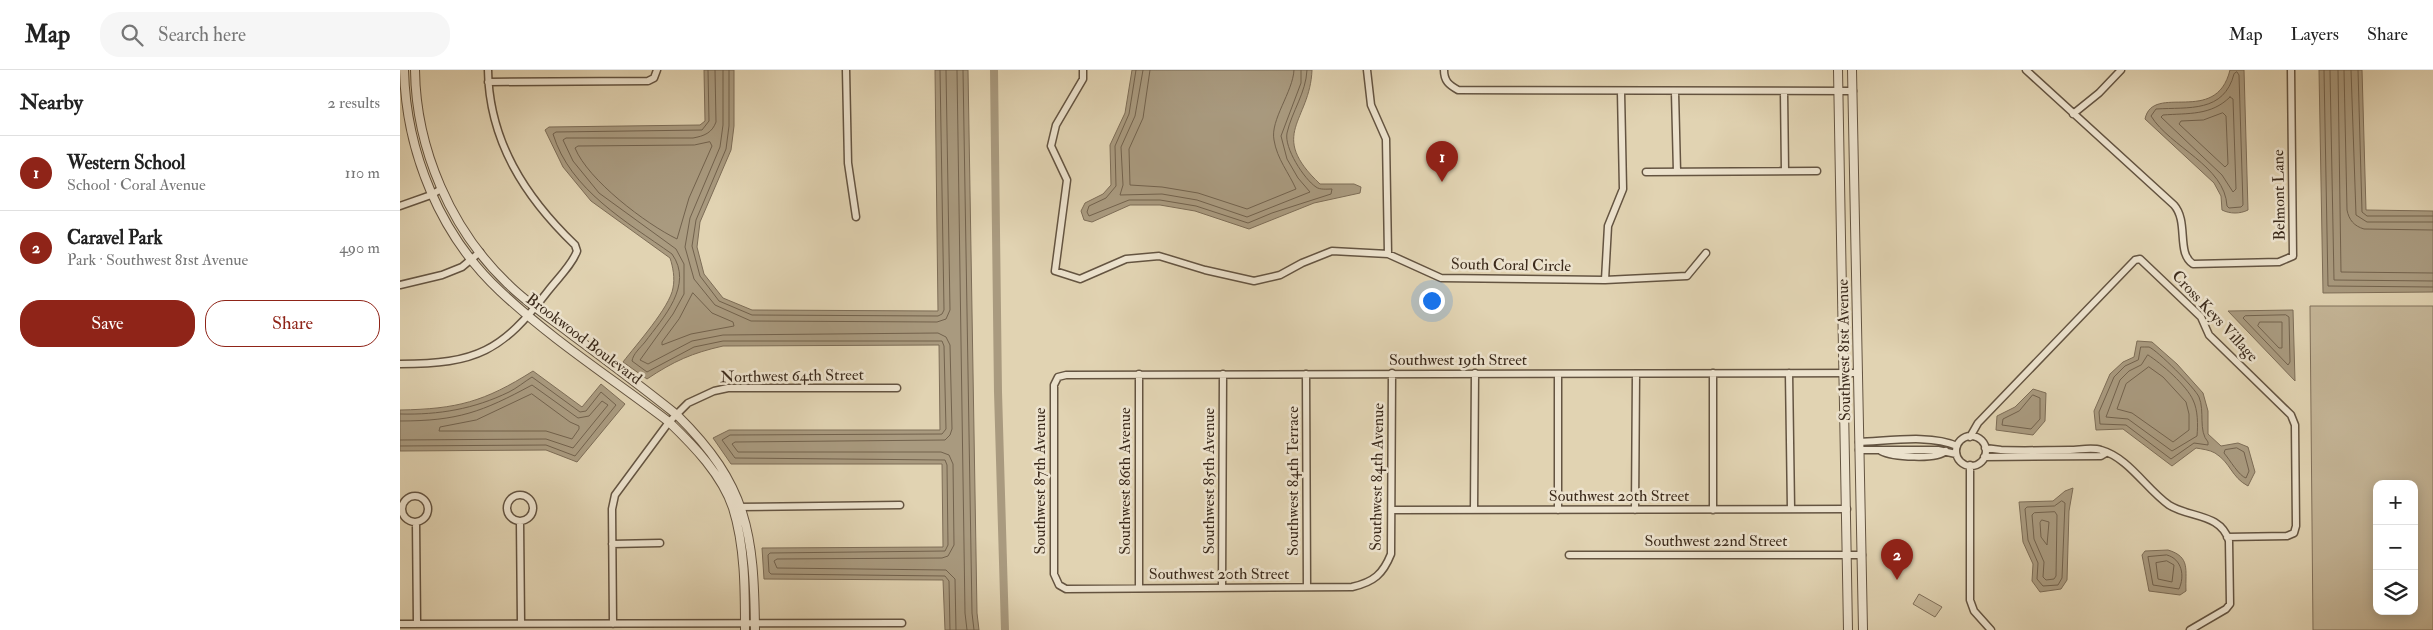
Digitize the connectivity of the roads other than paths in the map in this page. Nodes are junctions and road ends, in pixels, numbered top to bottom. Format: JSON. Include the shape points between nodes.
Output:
{"nodes":[{"id":1,"x":404,"y":70,"type":"edge"},
{"id":2,"x":415,"y":70,"type":"edge"},
{"id":3,"x":488,"y":70,"type":"edge"},
{"id":4,"x":657,"y":70,"type":"edge"},
{"id":5,"x":846,"y":70,"type":"edge"},
{"id":6,"x":1083,"y":70,"type":"edge"},
{"id":7,"x":1367,"y":70,"type":"edge"},
{"id":8,"x":1444,"y":70,"type":"edge"},
{"id":9,"x":1838,"y":70,"type":"edge"},
{"id":10,"x":1852,"y":70,"type":"edge"},
{"id":11,"x":2026,"y":70,"type":"edge"},
{"id":12,"x":2121,"y":70,"type":"edge"},
{"id":13,"x":2291,"y":70,"type":"edge"},
{"id":14,"x":488,"y":82,"type":"junction"},
{"id":15,"x":1839,"y":91,"type":"junction"},
{"id":16,"x":1853,"y":91,"type":"junction"},
{"id":17,"x":1621,"y":92,"type":"junction"},
{"id":18,"x":1675,"y":92,"type":"junction"},
{"id":19,"x":1784,"y":92,"type":"junction"},
{"id":20,"x":2073,"y":114,"type":"junction"},
{"id":21,"x":1817,"y":171,"type":"dead end"},
{"id":22,"x":1646,"y":172,"type":"dead end"},
{"id":23,"x":1677,"y":172,"type":"junction"},
{"id":24,"x":1785,"y":172,"type":"junction"},
{"id":25,"x":441,"y":189,"type":"junction"},
{"id":26,"x":432,"y":195,"type":"junction"},
{"id":27,"x":400,"y":206,"type":"edge"},
{"id":28,"x":856,"y":217,"type":"dead end"},
{"id":29,"x":480,"y":252,"type":"junction"},
{"id":30,"x":1706,"y":253,"type":"dead end"},
{"id":31,"x":1388,"y":254,"type":"junction"},
{"id":32,"x":471,"y":259,"type":"junction"},
{"id":33,"x":1605,"y":280,"type":"junction"},
{"id":34,"x":400,"y":285,"type":"edge"},
{"id":35,"x":536,"y":307,"type":"junction"},
{"id":36,"x":529,"y":316,"type":"junction"},
{"id":37,"x":400,"y":364,"type":"edge"},
{"id":38,"x":1475,"y":373,"type":"junction"},
{"id":39,"x":1713,"y":373,"type":"junction"},
{"id":40,"x":1844,"y":373,"type":"junction"},
{"id":41,"x":1858,"y":373,"type":"junction"},
{"id":42,"x":1138,"y":374,"type":"junction"},
{"id":43,"x":1223,"y":374,"type":"junction"},
{"id":44,"x":1306,"y":374,"type":"junction"},
{"id":45,"x":1392,"y":374,"type":"junction"},
{"id":46,"x":1558,"y":374,"type":"junction"},
{"id":47,"x":1636,"y":374,"type":"junction"},
{"id":48,"x":1789,"y":374,"type":"junction"},
{"id":49,"x":1058,"y":377,"type":"joint"},
{"id":50,"x":897,"y":388,"type":"dead end"},
{"id":51,"x":677,"y":414,"type":"junction"},
{"id":52,"x":669,"y":422,"type":"junction"},
{"id":53,"x":1970,"y":437,"type":"junction"},
{"id":54,"x":1918,"y":440,"type":"junction"},
{"id":55,"x":1859,"y":446,"type":"junction"},
{"id":56,"x":1957,"y":446,"type":"junction"},
{"id":57,"x":1985,"y":448,"type":"junction"},
{"id":58,"x":1918,"y":449,"type":"junction"},
{"id":59,"x":1880,"y":450,"type":"junction"},
{"id":60,"x":1946,"y":451,"type":"junction"},
{"id":61,"x":2106,"y":453,"type":"junction"},
{"id":62,"x":1956,"y":454,"type":"junction"},
{"id":63,"x":1984,"y":457,"type":"junction"},
{"id":64,"x":1970,"y":466,"type":"junction"},
{"id":65,"x":900,"y":506,"type":"dead end"},
{"id":66,"x":732,"y":507,"type":"junction"},
{"id":67,"x":742,"y":507,"type":"junction"},
{"id":68,"x":1791,"y":509,"type":"junction"},
{"id":69,"x":1847,"y":509,"type":"junction"},
{"id":70,"x":1392,"y":510,"type":"junction"},
{"id":71,"x":1474,"y":510,"type":"junction"},
{"id":72,"x":1558,"y":510,"type":"junction"},
{"id":73,"x":1635,"y":510,"type":"junction"},
{"id":74,"x":1713,"y":510,"type":"junction"},
{"id":75,"x":416,"y":522,"type":"junction"},
{"id":76,"x":520,"y":522,"type":"junction"},
{"id":77,"x":2228,"y":537,"type":"junction"},
{"id":78,"x":660,"y":543,"type":"dead end"},
{"id":79,"x":612,"y":544,"type":"junction"},
{"id":80,"x":1570,"y":555,"type":"dead end"},
{"id":81,"x":1848,"y":555,"type":"junction"},
{"id":82,"x":1862,"y":555,"type":"junction"},
{"id":83,"x":1378,"y":577,"type":"joint"},
{"id":84,"x":1059,"y":585,"type":"joint"},
{"id":85,"x":1138,"y":588,"type":"junction"},
{"id":86,"x":1222,"y":588,"type":"junction"},
{"id":87,"x":1307,"y":588,"type":"junction"},
{"id":88,"x":400,"y":624,"type":"edge"},
{"id":89,"x":417,"y":624,"type":"junction"},
{"id":90,"x":522,"y":624,"type":"junction"},
{"id":91,"x":613,"y":624,"type":"junction"},
{"id":92,"x":902,"y":624,"type":"dead end"},
{"id":93,"x":745,"y":627,"type":"edge"},
{"id":94,"x":755,"y":627,"type":"edge"},
{"id":95,"x":1848,"y":630,"type":"edge"},
{"id":96,"x":1863,"y":630,"type":"edge"},
{"id":97,"x":1992,"y":630,"type":"edge"},
{"id":98,"x":2190,"y":630,"type":"edge"}],
"edges":[{"from":1,"to":26,"type":"street","name":"Brookwood Boulevard","via":[[408,116]]},
{"from":2,"to":25,"type":"street","name":"Brookwood Boulevard","via":[[419,116]]},
{"from":3,"to":14,"type":"street"},
{"from":4,"to":14,"type":"street","via":[[654,78],[648,81]]},
{"from":5,"to":28,"type":"street","via":[[848,163]]},
{"from":6,"to":31,"type":"street","name":"South Coral Circle","via":[[1083,79],[1056,125],[1051,146],[1067,180],[1055,271],[1080,279],[1126,259],[1159,256],[1254,281],[1280,275],[1332,251]]},
{"from":7,"to":31,"type":"street","via":[[1371,105],[1386,139]]},
{"from":8,"to":17,"type":"street","via":[[1449,85],[1458,90]]},
{"from":9,"to":15,"type":"street","name":"Southwest 81st Avenue"},
{"from":10,"to":16,"type":"street","name":"Southwest 81st Avenue"},
{"from":11,"to":20,"type":"street","name":"Belmont Lane"},
{"from":12,"to":20,"type":"street"},
{"from":13,"to":20,"type":"street","name":"Belmont Lane","via":[[2294,251],[2293,256],[2279,262],[2193,264],[2187,260],[2180,212]]},
{"from":14,"to":35,"type":"street","via":[[500,140],[514,170],[536,203],[577,251]]},
{"from":15,"to":16,"type":"street"},
{"from":15,"to":19,"type":"street"},
{"from":15,"to":40,"type":"street","name":"Southwest 81st Avenue"},
{"from":16,"to":41,"type":"street","name":"Southwest 81st Avenue"},
{"from":17,"to":18,"type":"street"},
{"from":17,"to":33,"type":"street","via":[[1623,189],[1608,226]]},
{"from":18,"to":19,"type":"street"},
{"from":18,"to":23,"type":"street"},
{"from":19,"to":24,"type":"street"},
{"from":21,"to":24,"type":"street"},
{"from":22,"to":23,"type":"street"},
{"from":23,"to":24,"type":"street"},
{"from":25,"to":26,"type":"street"},
{"from":25,"to":29,"type":"street","name":"Brookwood Boulevard"},
{"from":26,"to":27,"type":"street"},
{"from":26,"to":32,"type":"street","name":"Brookwood Boulevard"},
{"from":29,"to":32,"type":"street"},
{"from":29,"to":35,"type":"street","name":"Brookwood Boulevard","via":[[508,284]]},
{"from":30,"to":33,"type":"street","name":"South Coral Circle","via":[[1687,276]]},
{"from":31,"to":33,"type":"street","name":"South Coral Circle","via":[[1441,278]]},
{"from":32,"to":34,"type":"street","via":[[462,267],[442,275]]},
{"from":32,"to":36,"type":"street","name":"Brookwood Boulevard"},
{"from":35,"to":36,"type":"street"},
{"from":35,"to":51,"type":"street","name":"Brookwood Boulevard"},
{"from":36,"to":37,"type":"street","via":[[516,330],[474,356],[451,363]]},
{"from":36,"to":52,"type":"street","name":"Brookwood Boulevard"},
{"from":38,"to":45,"type":"street","name":"Southwest 19th Street"},
{"from":38,"to":46,"type":"street","name":"Southwest 19th Street"},
{"from":38,"to":71,"type":"street"},
{"from":39,"to":47,"type":"street","name":"Southwest 19th Street"},
{"from":39,"to":48,"type":"street","name":"Southwest 19th Street"},
{"from":39,"to":74,"type":"street"},
{"from":40,"to":41,"type":"street","name":"Southwest 19th Street"},
{"from":40,"to":48,"type":"street","name":"Southwest 19th Street"},
{"from":40,"to":69,"type":"street","name":"Southwest 81st Avenue"},
{"from":41,"to":55,"type":"street","name":"Southwest 81st Avenue"},
{"from":42,"to":43,"type":"street","name":"Southwest 19th Street"},
{"from":42,"to":49,"type":"street","name":"Southwest 19th Street"},
{"from":42,"to":85,"type":"street","name":"Southwest 86th Avenue"},
{"from":43,"to":44,"type":"street","name":"Southwest 19th Street"},
{"from":43,"to":86,"type":"street","name":"Southwest 85th Avenue"},
{"from":44,"to":45,"type":"street","name":"Southwest 19th Street"},
{"from":44,"to":87,"type":"street","name":"Southwest 84th Terrace"},
{"from":45,"to":70,"type":"street","name":"Southwest 84th Avenue"},
{"from":46,"to":47,"type":"street","name":"Southwest 19th Street"},
{"from":46,"to":72,"type":"street"},
{"from":47,"to":73,"type":"street"},
{"from":48,"to":68,"type":"street"},
{"from":49,"to":84,"type":"street","name":"Southwest 87th Avenue","via":[[1054,385],[1054,574]]},
{"from":50,"to":51,"type":"street","name":"Northwest 64th Street","via":[[728,388],[700,396]]},
{"from":51,"to":52,"type":"street","name":"Northwest 64th Street"},
{"from":51,"to":67,"type":"street","name":"Brookwood Boulevard","via":[[721,466]]},
{"from":52,"to":66,"type":"street","name":"Brookwood Boulevard","via":[[713,471]]},
{"from":52,"to":79,"type":"street","name":"Northwest 64th Street","via":[[615,495]]},
{"from":53,"to":56,"type":"street"},
{"from":53,"to":57,"type":"street","via":[[1981,440]]},
{"from":53,"to":77,"type":"street","name":"Cross Keys Village","via":[[1985,416],[2135,260],[2140,259],[2201,317],[2209,335],[2291,415],[2295,425],[2294,533],[2287,536]]},
{"from":54,"to":55,"type":"street"},
{"from":54,"to":56,"type":"street"},
{"from":54,"to":58,"type":"street"},
{"from":55,"to":59,"type":"street"},
{"from":55,"to":82,"type":"street","name":"Southwest 81st Avenue"},
{"from":56,"to":62,"type":"street"},
{"from":57,"to":61,"type":"street","via":[[2101,450]]},
{"from":57,"to":63,"type":"street"},
{"from":58,"to":59,"type":"street"},
{"from":58,"to":60,"type":"street"},
{"from":59,"to":60,"type":"street","via":[[1896,456],[1938,456]]},
{"from":60,"to":62,"type":"street"},
{"from":61,"to":63,"type":"street","via":[[2101,456]]},
{"from":61,"to":77,"type":"street","via":[[2123,463],[2169,505],[2218,524]]},
{"from":62,"to":64,"type":"street","via":[[1962,463]]},
{"from":63,"to":64,"type":"street"},
{"from":64,"to":97,"type":"street","via":[[1970,600],[1974,611]]},
{"from":65,"to":67,"type":"street"},
{"from":66,"to":67,"type":"street"},
{"from":66,"to":93,"type":"street","name":"Brookwood Boulevard","via":[[744,573]]},
{"from":67,"to":94,"type":"street","name":"Brookwood Boulevard","via":[[755,573]]},
{"from":68,"to":69,"type":"street","name":"Southwest 20th Street"},
{"from":68,"to":74,"type":"street","name":"Southwest 20th Street"},
{"from":69,"to":81,"type":"street","name":"Southwest 81st Avenue"},
{"from":70,"to":71,"type":"street","name":"Southwest 20th Street"},
{"from":70,"to":83,"type":"street","name":"Southwest 84th Avenue","via":[[1391,554]]},
{"from":71,"to":72,"type":"street","name":"Southwest 20th Street"},
{"from":72,"to":73,"type":"street","name":"Southwest 20th Street"},
{"from":73,"to":74,"type":"street","name":"Southwest 20th Street"},
{"from":75,"to":75,"type":"street","via":[[406,518],[402,508],[406,499],[416,495],[426,501],[429,509],[426,516]]},
{"from":75,"to":89,"type":"street"},
{"from":76,"to":76,"type":"street","via":[[529,519],[534,511],[532,502],[521,495],[509,500],[506,508],[512,519]]},
{"from":76,"to":90,"type":"street"},
{"from":77,"to":98,"type":"street","via":[[2230,604]]},
{"from":78,"to":79,"type":"street"},
{"from":79,"to":91,"type":"street","name":"Northwest 64th Street"},
{"from":80,"to":81,"type":"street","name":"Southwest 22nd Street"},
{"from":81,"to":82,"type":"street","name":"Southwest 22nd Street"},
{"from":81,"to":95,"type":"street","name":"Southwest 81st Avenue"},
{"from":82,"to":96,"type":"street","name":"Southwest 81st Avenue"},
{"from":83,"to":87,"type":"street","name":"Southwest 20th Street","via":[[1352,588]]},
{"from":84,"to":85,"type":"street","name":"Southwest 20th Street","via":[[1066,589]]},
{"from":85,"to":86,"type":"street","name":"Southwest 20th Street"},
{"from":86,"to":87,"type":"street","name":"Southwest 20th Street"},
{"from":88,"to":89,"type":"street"},
{"from":89,"to":90,"type":"street"},
{"from":90,"to":91,"type":"street"},
{"from":91,"to":93,"type":"street"},
{"from":92,"to":94,"type":"street"},
{"from":93,"to":94,"type":"street"}]}
